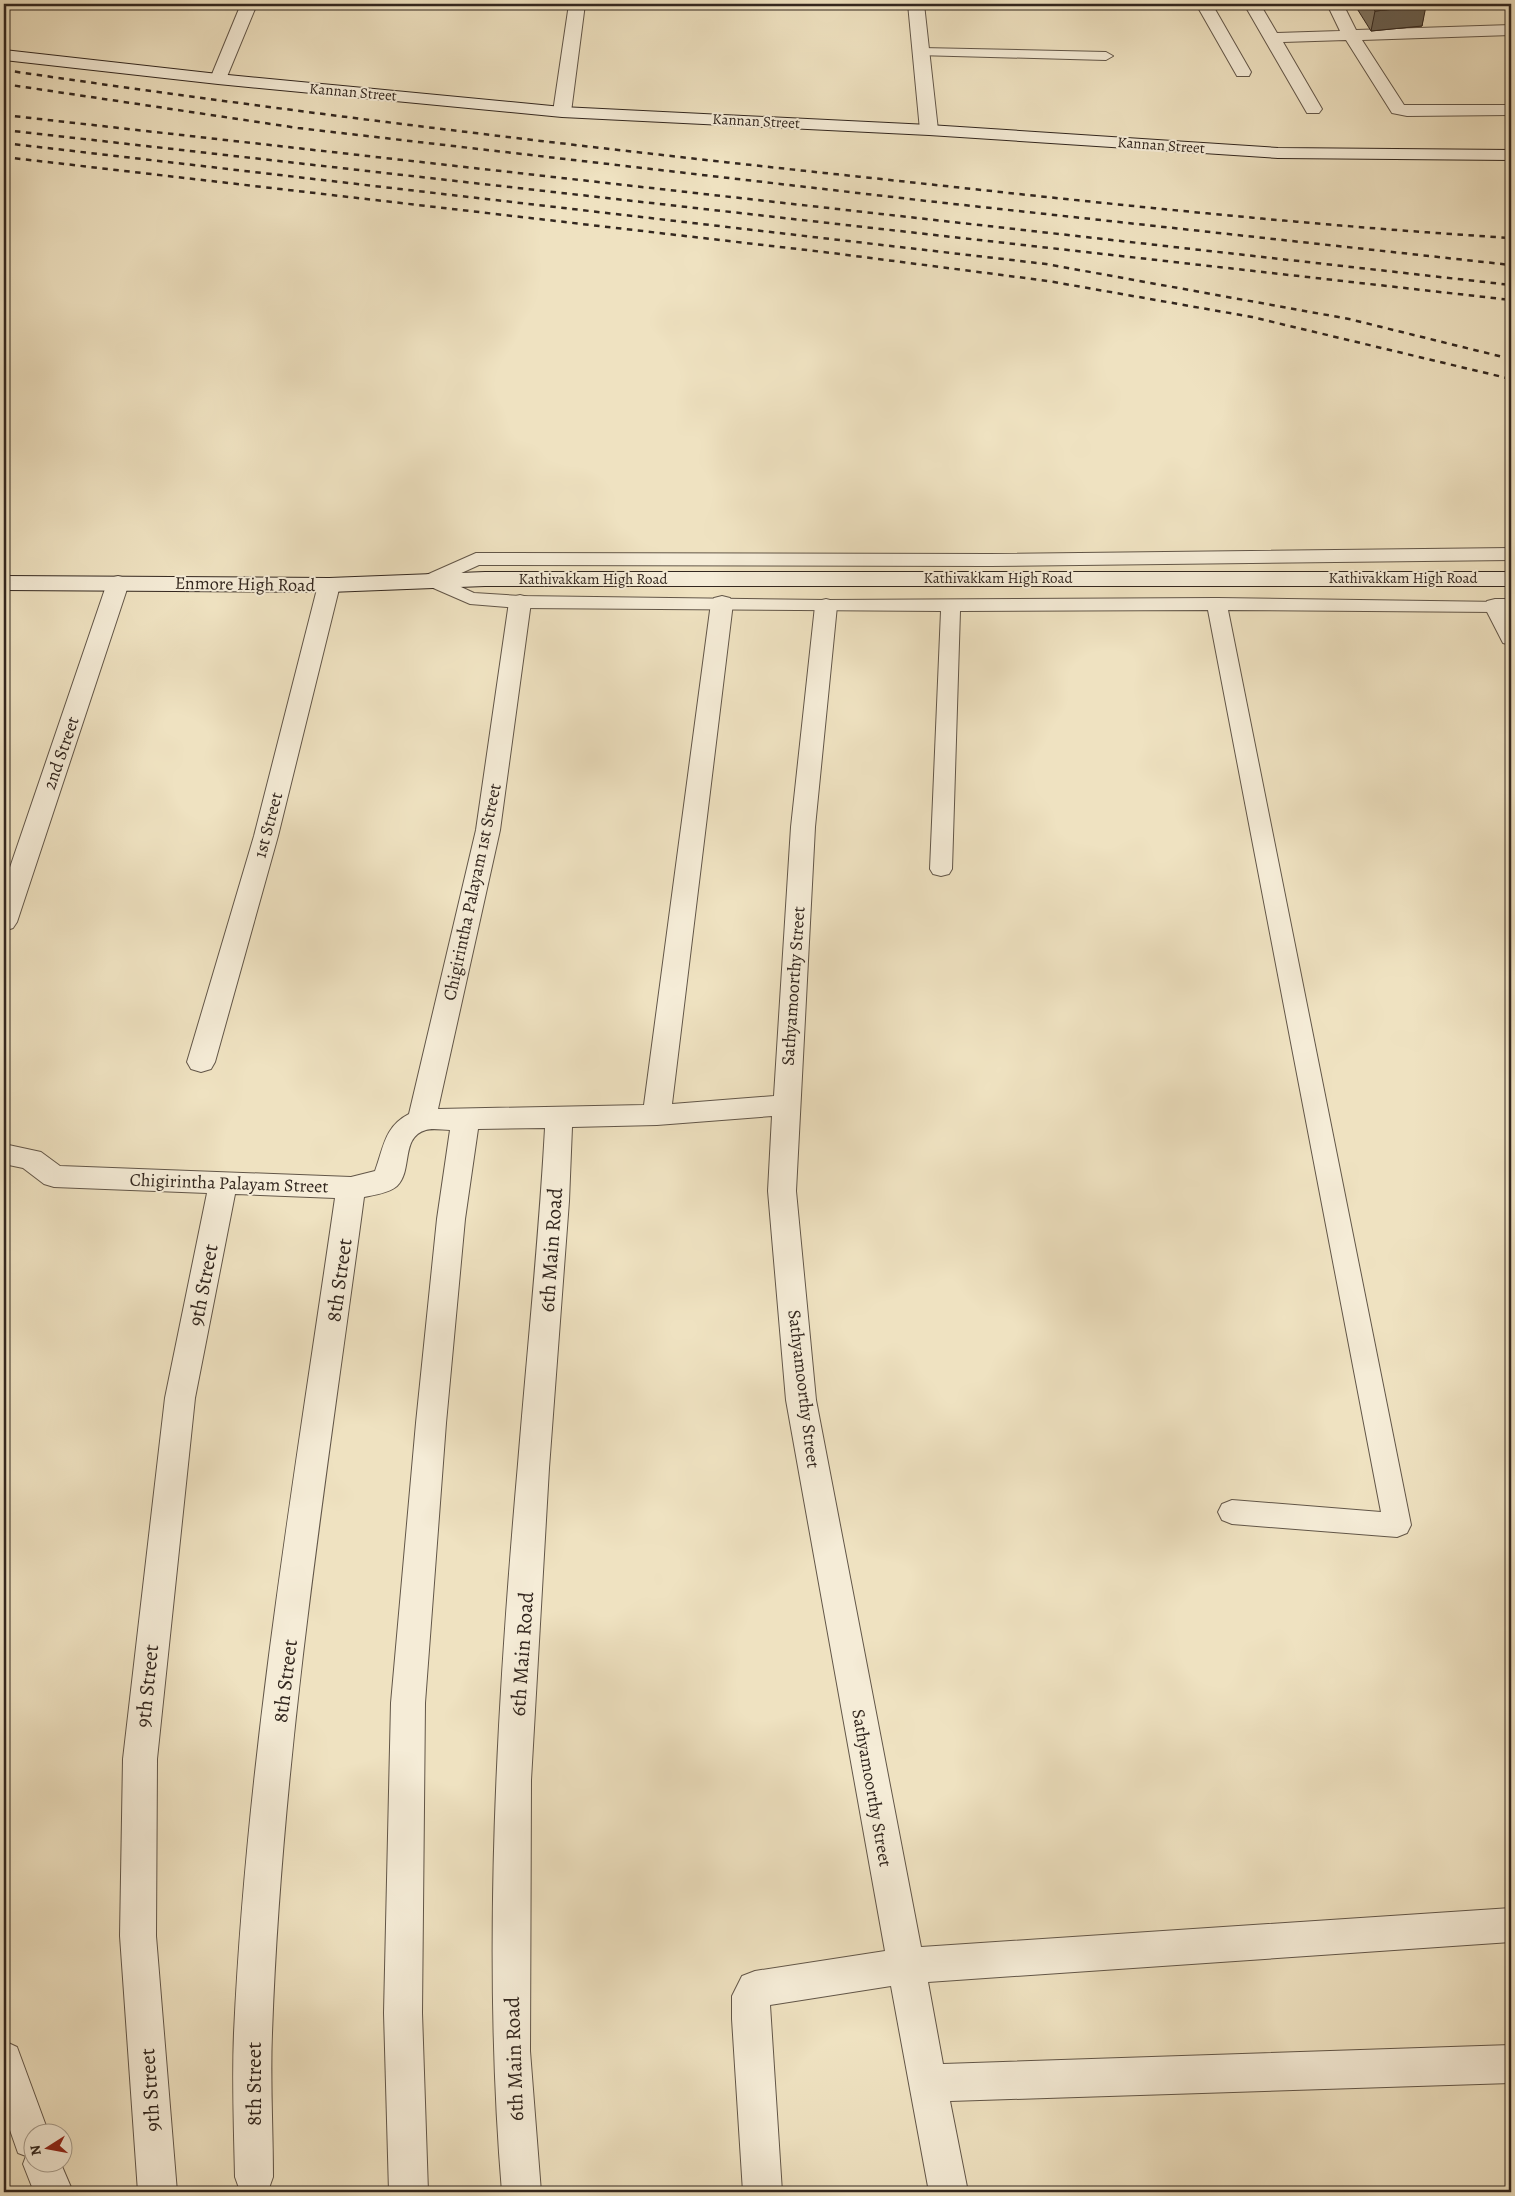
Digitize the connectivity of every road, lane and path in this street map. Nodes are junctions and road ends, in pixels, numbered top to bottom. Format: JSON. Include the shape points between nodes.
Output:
{"nodes":[{"id":1,"x":249,"y":4,"type":"edge"},
{"id":2,"x":577,"y":4,"type":"edge"},
{"id":3,"x":916,"y":4,"type":"edge"},
{"id":4,"x":1204,"y":4,"type":"edge"},
{"id":5,"x":1252,"y":4,"type":"edge"},
{"id":6,"x":1335,"y":4,"type":"edge"},
{"id":7,"x":1511,"y":30,"type":"edge"},
{"id":8,"x":1351,"y":36,"type":"junction"},
{"id":9,"x":1271,"y":38,"type":"junction"},
{"id":10,"x":922,"y":52,"type":"junction"},
{"id":11,"x":4,"y":55,"type":"edge"},
{"id":12,"x":1106,"y":56,"type":"dead end"},
{"id":13,"x":1243,"y":72,"type":"dead end"},
{"id":14,"x":218,"y":79,"type":"junction"},
{"id":15,"x":1313,"y":109,"type":"dead end"},
{"id":16,"x":1511,"y":110,"type":"edge"},
{"id":17,"x":562,"y":112,"type":"junction"},
{"id":18,"x":929,"y":130,"type":"junction"},
{"id":19,"x":1511,"y":155,"type":"edge"},
{"id":20,"x":1511,"y":554,"type":"edge"},
{"id":21,"x":1511,"y":578,"type":"edge"},
{"id":22,"x":485,"y":579,"type":"joint"},
{"id":23,"x":431,"y":580,"type":"junction"},
{"id":24,"x":4,"y":583,"type":"edge"},
{"id":25,"x":118,"y":583,"type":"junction"},
{"id":26,"x":329,"y":585,"type":"junction"},
{"id":27,"x":520,"y":602,"type":"junction"},
{"id":28,"x":722,"y":603,"type":"junction"},
{"id":29,"x":951,"y":604,"type":"junction"},
{"id":30,"x":1217,"y":604,"type":"junction"},
{"id":31,"x":826,"y":606,"type":"junction"},
{"id":32,"x":1503,"y":606,"type":"edge"},
{"id":33,"x":1511,"y":638,"type":"edge"},
{"id":34,"x":941,"y":869,"type":"dead end"},
{"id":35,"x":4,"y":922,"type":"edge"},
{"id":36,"x":201,"y":1062,"type":"dead end"},
{"id":37,"x":785,"y":1105,"type":"junction"},
{"id":38,"x":657,"y":1115,"type":"junction"},
{"id":39,"x":559,"y":1117,"type":"junction"},
{"id":40,"x":465,"y":1119,"type":"junction"},
{"id":41,"x":422,"y":1120,"type":"junction"},
{"id":42,"x":4,"y":1154,"type":"edge"},
{"id":43,"x":223,"y":1184,"type":"junction"},
{"id":44,"x":352,"y":1188,"type":"junction"},
{"id":45,"x":1232,"y":1512,"type":"dead end"},
{"id":46,"x":1511,"y":1925,"type":"edge"},
{"id":47,"x":904,"y":1966,"type":"junction"},
{"id":48,"x":4,"y":2060,"type":"edge"},
{"id":49,"x":1511,"y":2064,"type":"edge"},
{"id":50,"x":927,"y":2083,"type":"junction"},
{"id":51,"x":27,"y":2124,"type":"edge"},
{"id":52,"x":46,"y":2174,"type":"edge"},
{"id":53,"x":254,"y":2177,"type":"dead end"},
{"id":54,"x":54,"y":2192,"type":"edge"},
{"id":55,"x":157,"y":2192,"type":"edge"},
{"id":56,"x":408,"y":2192,"type":"edge"},
{"id":57,"x":521,"y":2192,"type":"edge"},
{"id":58,"x":762,"y":2192,"type":"edge"},
{"id":59,"x":948,"y":2192,"type":"edge"}],
"edges":[{"from":1,"to":14,"type":"street"},
{"from":2,"to":17,"type":"street"},
{"from":3,"to":10,"type":"street"},
{"from":4,"to":13,"type":"street"},
{"from":5,"to":9,"type":"street"},
{"from":6,"to":8,"type":"street"},
{"from":7,"to":8,"type":"street"},
{"from":8,"to":9,"type":"street"},
{"from":8,"to":16,"type":"street","via":[[1398,109]]},
{"from":9,"to":15,"type":"street"},
{"from":10,"to":12,"type":"lane"},
{"from":10,"to":18,"type":"street"},
{"from":11,"to":14,"type":"street","name":"Kannan Street"},
{"from":14,"to":17,"type":"street","name":"Kannan Street"},
{"from":17,"to":18,"type":"street","name":"Kannan Street"},
{"from":18,"to":19,"type":"street","name":"Kannan Street","via":[[1278,153]]},
{"from":20,"to":23,"type":"lane","via":[[990,560],[476,559]]},
{"from":21,"to":22,"type":"street","name":"Kathivakkam High Road"},
{"from":22,"to":23,"type":"street","name":"Enmore High Road"},
{"from":23,"to":26,"type":"street","name":"Enmore High Road"},
{"from":23,"to":27,"type":"lane","via":[[470,598]]},
{"from":24,"to":25,"type":"street","name":"Enmore High Road"},
{"from":25,"to":26,"type":"street","name":"Enmore High Road"},
{"from":25,"to":35,"type":"street","name":"2nd Street"},
{"from":26,"to":36,"type":"street","name":"1st Street","via":[[266,836]]},
{"from":27,"to":28,"type":"lane"},
{"from":27,"to":41,"type":"street","name":"Chigirintha Palayam 1st Street","via":[[488,830]]},
{"from":28,"to":31,"type":"lane"},
{"from":28,"to":38,"type":"street"},
{"from":29,"to":30,"type":"lane"},
{"from":29,"to":31,"type":"lane"},
{"from":29,"to":34,"type":"lane"},
{"from":30,"to":32,"type":"lane"},
{"from":30,"to":45,"type":"lane","via":[[1397,1525]]},
{"from":31,"to":37,"type":"street","name":"Sathyamoorthy Street","via":[[803,827]]},
{"from":32,"to":33,"type":"street"},
{"from":37,"to":38,"type":"street"},
{"from":37,"to":47,"type":"street","name":"Sathyamoorthy Street","via":[[782,1191],[801,1400]]},
{"from":38,"to":39,"type":"street"},
{"from":39,"to":40,"type":"street"},
{"from":39,"to":57,"type":"street","name":"6th Main Road","via":[[514,1780],[511,2051]]},
{"from":40,"to":41,"type":"street"},
{"from":40,"to":56,"type":"street","via":[[430,1423],[408,1703],[403,2012]]},
{"from":41,"to":44,"type":"street","name":"Chigirintha Palayam Street","via":[[406,1127],[387,1178]]},
{"from":42,"to":43,"type":"street","name":"Chigirintha Palayam Street","via":[[31,1159],[54,1176]]},
{"from":43,"to":44,"type":"street","name":"Chigirintha Palayam Street"},
{"from":43,"to":55,"type":"street","name":"9th Street","via":[[180,1398],[140,1759],[138,1936]]},
{"from":44,"to":53,"type":"street","name":"8th Street","via":[[279,1723],[261,1900],[253,2035]]},
{"from":46,"to":47,"type":"street"},
{"from":47,"to":50,"type":"street","name":"Sathyamoorthy Street"},
{"from":47,"to":58,"type":"street","via":[[755,1989],[751,1996],[751,2019]]},
{"from":48,"to":51,"type":"street"},
{"from":49,"to":50,"type":"street"},
{"from":50,"to":59,"type":"street","name":"Sathyamoorthy Street"},
{"from":52,"to":54,"type":"street"}]}
